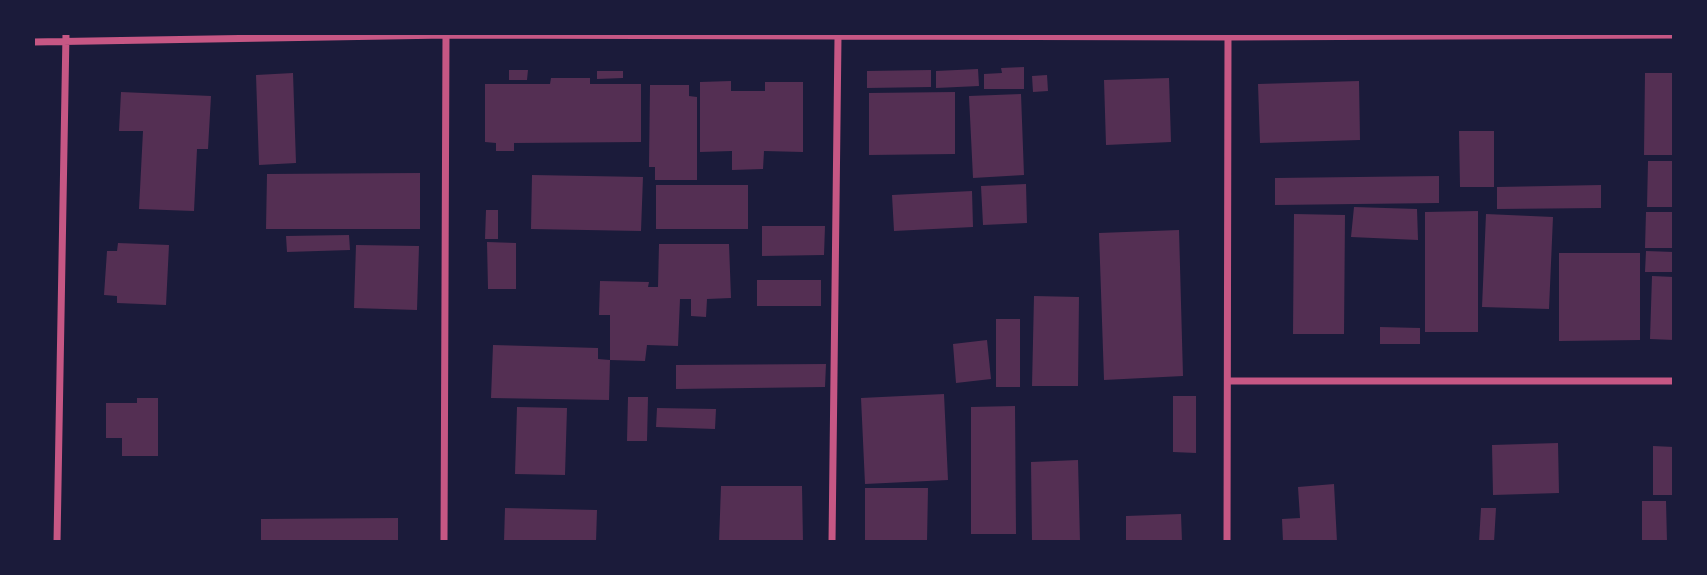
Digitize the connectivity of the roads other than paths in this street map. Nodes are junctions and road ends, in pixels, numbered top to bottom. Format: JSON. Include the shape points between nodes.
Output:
{"nodes":[{"id":1,"x":66,"y":33,"type":"edge"},
{"id":2,"x":446,"y":34,"type":"edge"},
{"id":3,"x":1610,"y":34,"type":"edge"},
{"id":4,"x":1228,"y":35,"type":"edge"},
{"id":5,"x":1674,"y":35,"type":"edge"},
{"id":6,"x":838,"y":37,"type":"junction"},
{"id":7,"x":33,"y":42,"type":"edge"},
{"id":8,"x":66,"y":43,"type":"junction"},
{"id":9,"x":1229,"y":381,"type":"junction"},
{"id":10,"x":1674,"y":381,"type":"edge"},
{"id":11,"x":57,"y":542,"type":"edge"},
{"id":12,"x":444,"y":542,"type":"edge"},
{"id":13,"x":831,"y":542,"type":"edge"},
{"id":14,"x":1227,"y":542,"type":"edge"}],
"edges":[{"from":1,"to":8,"type":"street"},
{"from":2,"to":6,"type":"street"},
{"from":2,"to":8,"type":"street"},
{"from":2,"to":12,"type":"street"},
{"from":3,"to":4,"type":"street"},
{"from":3,"to":5,"type":"street"},
{"from":4,"to":6,"type":"street"},
{"from":4,"to":9,"type":"street"},
{"from":6,"to":13,"type":"street"},
{"from":7,"to":8,"type":"street"},
{"from":8,"to":11,"type":"street"},
{"from":9,"to":10,"type":"street"},
{"from":9,"to":14,"type":"street"}]}
